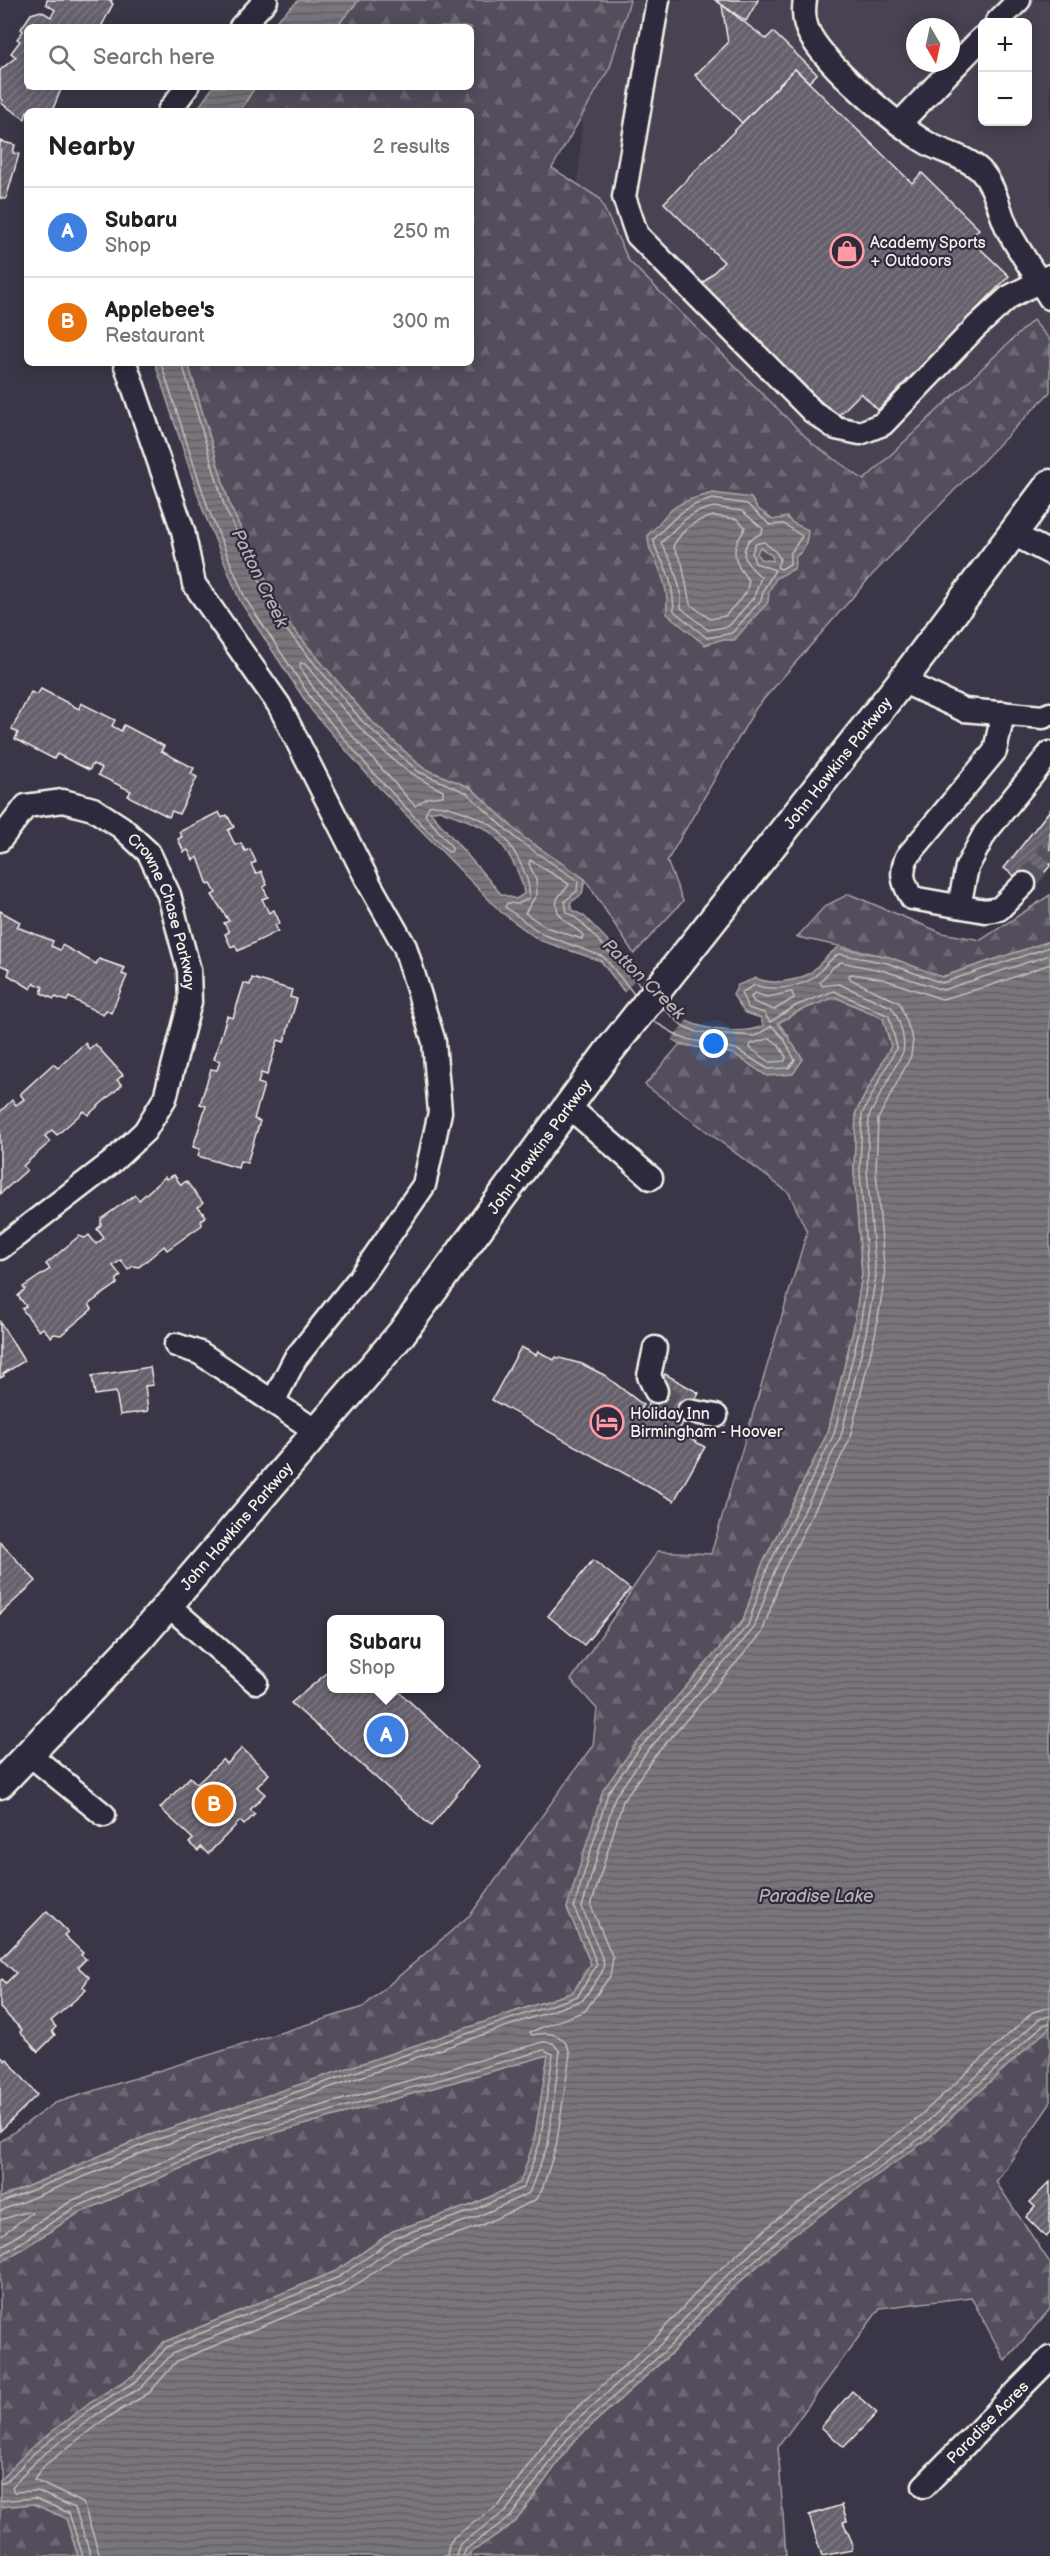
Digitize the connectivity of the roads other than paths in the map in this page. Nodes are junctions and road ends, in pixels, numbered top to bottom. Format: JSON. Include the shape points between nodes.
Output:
{"nodes":[{"id":1,"x":266,"y":0,"type":"edge"},
{"id":2,"x":658,"y":0,"type":"edge"},
{"id":3,"x":805,"y":0,"type":"edge"},
{"id":4,"x":1019,"y":0,"type":"edge"},
{"id":5,"x":1001,"y":18,"type":"edge"},
{"id":6,"x":244,"y":24,"type":"edge"},
{"id":7,"x":978,"y":42,"type":"edge"},
{"id":8,"x":185,"y":90,"type":"edge"},
{"id":9,"x":171,"y":108,"type":"edge"},
{"id":10,"x":899,"y":124,"type":"junction"},
{"id":11,"x":1047,"y":285,"type":"edge"},
{"id":12,"x":126,"y":366,"type":"edge"},
{"id":13,"x":1050,"y":484,"type":"edge"},
{"id":14,"x":1013,"y":534,"type":"junction"},
{"id":15,"x":1050,"y":553,"type":"edge"},
{"id":16,"x":902,"y":681,"type":"junction"},
{"id":17,"x":1003,"y":713,"type":"junction"},
{"id":18,"x":1050,"y":714,"type":"edge"},
{"id":19,"x":1050,"y":753,"type":"edge"},
{"id":20,"x":0,"y":840,"type":"edge"},
{"id":21,"x":1024,"y":884,"type":"tunnel mouth"},
{"id":22,"x":959,"y":906,"type":"junction"},
{"id":23,"x":568,"y":1106,"type":"junction"},
{"id":24,"x":651,"y":1178,"type":"dead end"},
{"id":25,"x":0,"y":1248,"type":"edge"},
{"id":26,"x":176,"y":1345,"type":"dead end"},
{"id":27,"x":655,"y":1348,"type":"dead end"},
{"id":28,"x":656,"y":1391,"type":"dead end"},
{"id":29,"x":273,"y":1402,"type":"junction"},
{"id":30,"x":689,"y":1411,"type":"tunnel mouth"},
{"id":31,"x":717,"y":1416,"type":"dead end"},
{"id":32,"x":316,"y":1431,"type":"junction"},
{"id":33,"x":168,"y":1605,"type":"junction"},
{"id":34,"x":256,"y":1682,"type":"dead end"},
{"id":35,"x":29,"y":1754,"type":"junction"},
{"id":36,"x":0,"y":1784,"type":"edge"},
{"id":37,"x":104,"y":1815,"type":"dead end"},
{"id":38,"x":1050,"y":2358,"type":"edge"},
{"id":39,"x":924,"y":2487,"type":"dead end"}],
"edges":[{"from":1,"to":6,"type":"street"},
{"from":2,"to":11,"type":"street","via":[[624,197],[637,235],[813,412],[836,428],[860,433],[883,424],[1009,297]]},
{"from":3,"to":10,"type":"street","via":[[803,14],[810,35],[849,81]]},
{"from":4,"to":5,"type":"street"},
{"from":7,"to":10,"type":"street"},
{"from":8,"to":9,"type":"street"},
{"from":10,"to":11,"type":"street","via":[[979,170],[996,192],[1007,229]]},
{"from":12,"to":29,"type":"street","via":[[183,531],[194,584],[279,705],[405,947],[434,1042],[440,1112],[424,1185],[359,1279],[295,1359]]},
{"from":13,"to":14,"type":"main road","name":"John Hawkins Parkway"},
{"from":14,"to":15,"type":"street"},
{"from":14,"to":16,"type":"main road","name":"John Hawkins Parkway"},
{"from":16,"to":17,"type":"street","via":[[964,710]]},
{"from":16,"to":23,"type":"main road","name":"John Hawkins Parkway"},
{"from":17,"to":18,"type":"street","via":[[1043,717]]},
{"from":17,"to":22,"type":"street","via":[[994,751],[907,856],[902,870],[912,898]]},
{"from":19,"to":22,"type":"street","via":[[985,834],[968,867]]},
{"from":20,"to":25,"type":"street","name":"Crowne Chase Parkway","via":[[26,806],[63,801],[93,809],[121,827],[149,853],[169,895],[189,970],[190,1002],[165,1098],[145,1131],[112,1162]]},
{"from":21,"to":22,"type":"street","via":[[999,909],[985,911]]},
{"from":23,"to":24,"type":"street"},
{"from":23,"to":32,"type":"main road","name":"John Hawkins Parkway","via":[[400,1334]]},
{"from":26,"to":29,"type":"street","via":[[200,1353]]},
{"from":27,"to":28,"type":"street","via":[[649,1376]]},
{"from":29,"to":32,"type":"street"},
{"from":30,"to":31,"type":"street"},
{"from":32,"to":33,"type":"main road","name":"John Hawkins Parkway"},
{"from":33,"to":34,"type":"street"},
{"from":33,"to":35,"type":"main road","name":"John Hawkins Parkway"},
{"from":35,"to":36,"type":"main road","name":"John Hawkins Parkway"},
{"from":35,"to":37,"type":"street"},
{"from":38,"to":39,"type":"street","name":"Paradise Acres"}]}
